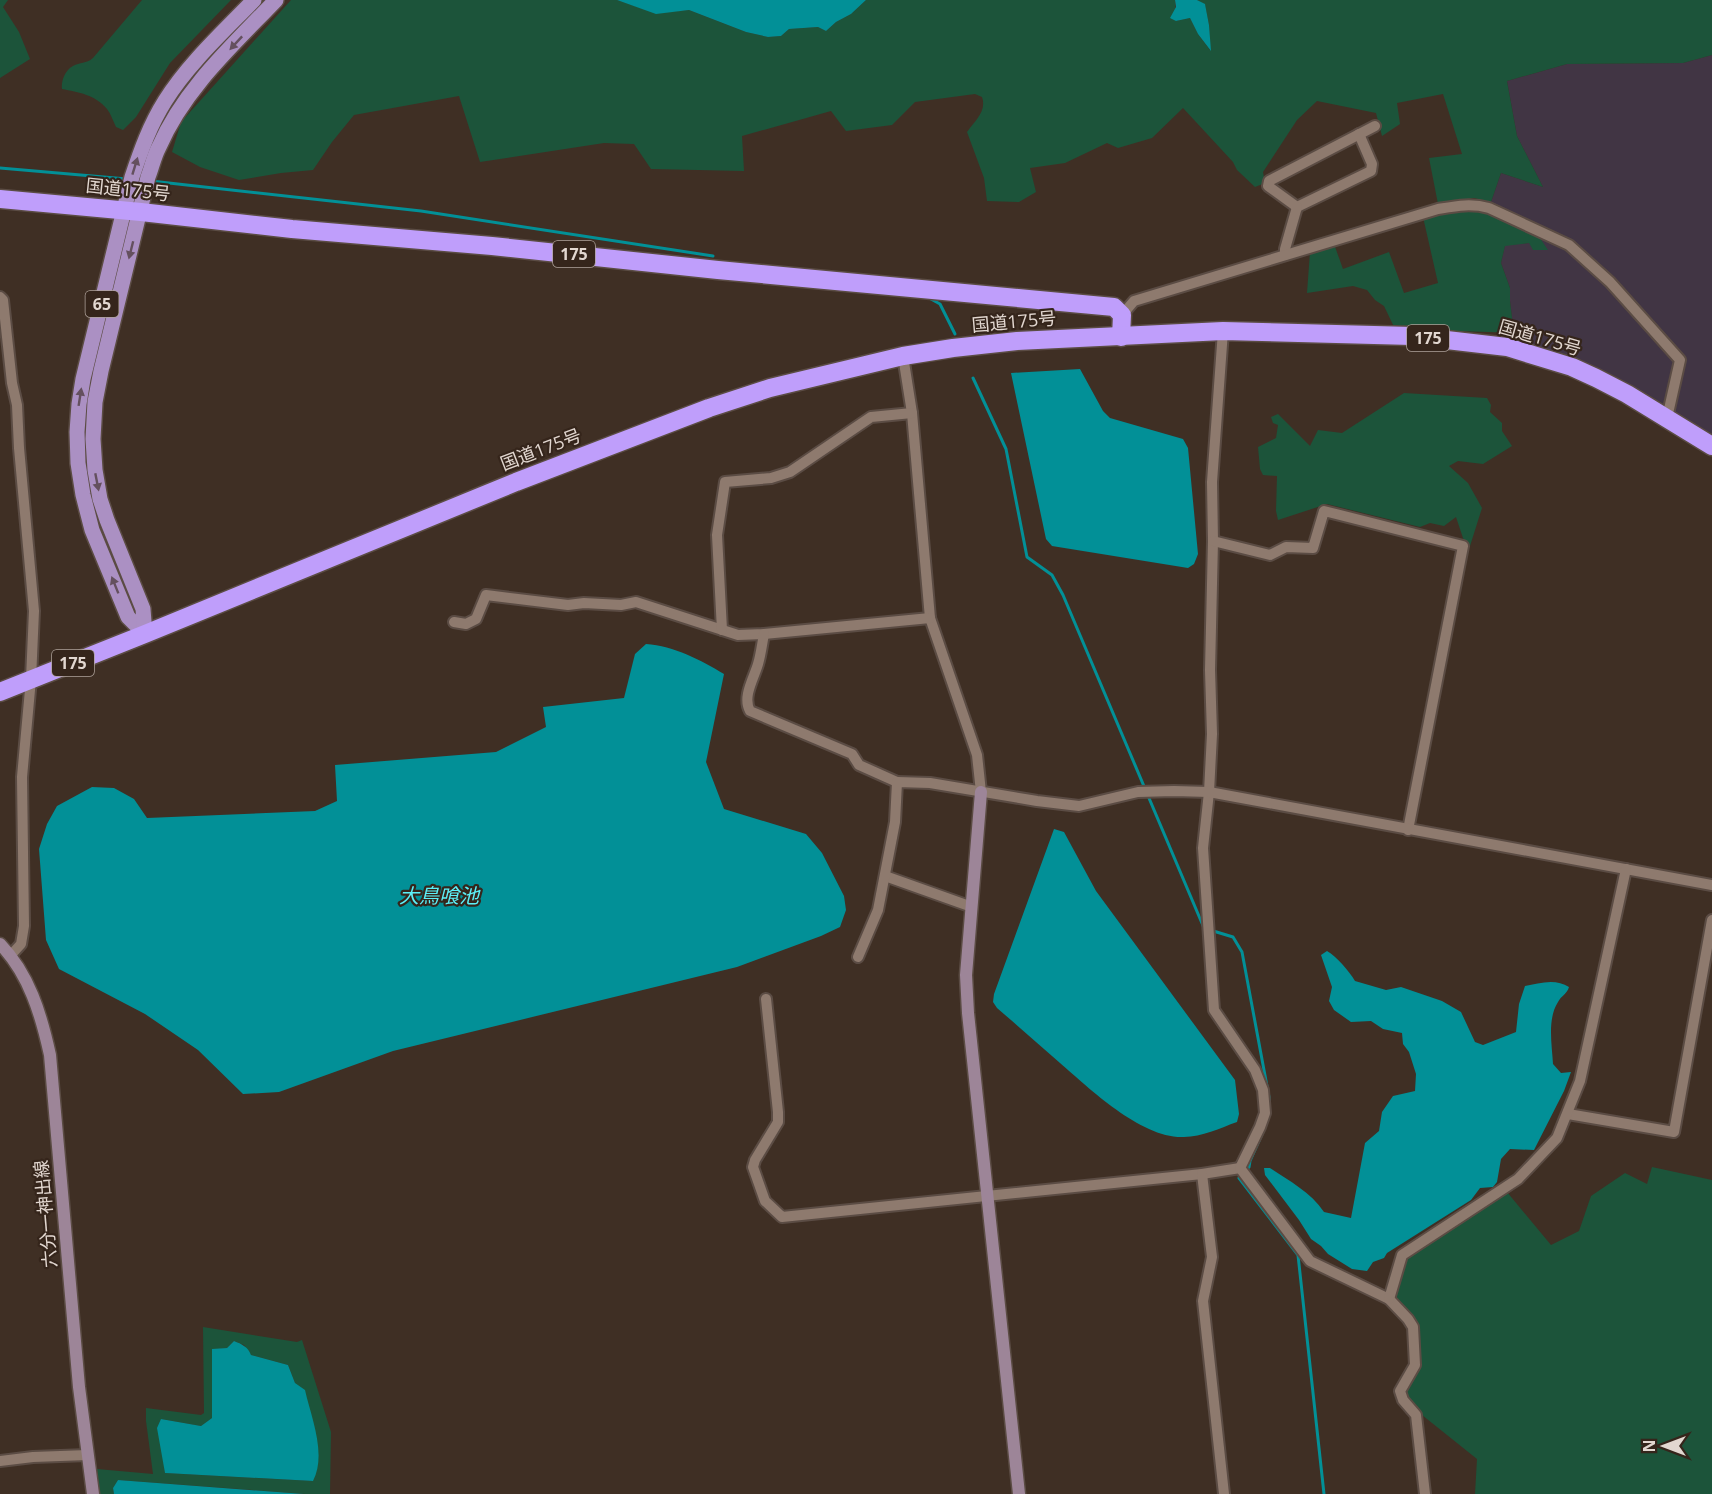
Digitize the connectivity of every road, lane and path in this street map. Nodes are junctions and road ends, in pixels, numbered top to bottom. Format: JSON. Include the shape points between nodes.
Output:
{"nodes":[{"id":1,"x":254,"y":0,"type":"edge"},
{"id":2,"x":276,"y":0,"type":"edge"},
{"id":3,"x":1375,"y":126,"type":"dead end"},
{"id":4,"x":1359,"y":134,"type":"junction"},
{"id":5,"x":0,"y":199,"type":"edge"},
{"id":6,"x":1297,"y":207,"type":"junction"},
{"id":7,"x":133,"y":211,"type":"junction"},
{"id":8,"x":1285,"y":255,"type":"junction"},
{"id":9,"x":0,"y":297,"type":"edge"},
{"id":10,"x":1122,"y":315,"type":"junction"},
{"id":11,"x":1223,"y":331,"type":"junction"},
{"id":12,"x":1121,"y":337,"type":"junction"},
{"id":13,"x":903,"y":356,"type":"junction"},
{"id":14,"x":912,"y":413,"type":"junction"},
{"id":15,"x":1667,"y":418,"type":"junction"},
{"id":16,"x":1712,"y":446,"type":"edge"},
{"id":17,"x":1213,"y":541,"type":"junction"},
{"id":18,"x":930,"y":618,"type":"junction"},
{"id":19,"x":454,"y":622,"type":"dead end"},
{"id":20,"x":722,"y":630,"type":"junction"},
{"id":21,"x":145,"y":634,"type":"junction"},
{"id":22,"x":764,"y":634,"type":"junction"},
{"id":23,"x":31,"y":679,"type":"junction"},
{"id":24,"x":0,"y":692,"type":"edge"},
{"id":25,"x":897,"y":782,"type":"junction"},
{"id":26,"x":981,"y":792,"type":"junction"},
{"id":27,"x":1209,"y":792,"type":"junction"},
{"id":28,"x":1408,"y":830,"type":"junction"},
{"id":29,"x":1626,"y":869,"type":"junction"},
{"id":30,"x":885,"y":876,"type":"junction"},
{"id":31,"x":1712,"y":885,"type":"edge"},
{"id":32,"x":972,"y":907,"type":"junction"},
{"id":33,"x":1712,"y":920,"type":"edge"},
{"id":34,"x":0,"y":944,"type":"edge"},
{"id":35,"x":11,"y":956,"type":"junction"},
{"id":36,"x":858,"y":957,"type":"dead end"},
{"id":37,"x":766,"y":999,"type":"dead end"},
{"id":38,"x":1568,"y":1113,"type":"junction"},
{"id":39,"x":1240,"y":1168,"type":"junction"},
{"id":40,"x":1202,"y":1174,"type":"junction"},
{"id":41,"x":988,"y":1196,"type":"junction"},
{"id":42,"x":1389,"y":1299,"type":"junction"},
{"id":43,"x":88,"y":1455,"type":"junction"},
{"id":44,"x":0,"y":1461,"type":"edge"},
{"id":45,"x":93,"y":1494,"type":"edge"},
{"id":46,"x":1019,"y":1494,"type":"edge"},
{"id":47,"x":1224,"y":1494,"type":"edge"},
{"id":48,"x":1425,"y":1494,"type":"edge"}],
"edges":[{"from":7,"to":1,"type":"main road","number":"65","one_way":true,"via":[[132,177],[142,145],[166,99]]},
{"from":2,"to":7,"type":"main road","number":"65","one_way":true,"via":[[201,80],[170,124]]},
{"from":3,"to":4,"type":"street"},
{"from":4,"to":6,"type":"street","via":[[1372,164],[1371,171]]},
{"from":4,"to":6,"type":"street","via":[[1269,181],[1268,186]]},
{"from":5,"to":7,"type":"highway","name":"国道175号","number":"175"},
{"from":6,"to":8,"type":"street"},
{"from":7,"to":10,"type":"highway","name":"国道175号","number":"175","via":[[1114,307]]},
{"from":7,"to":21,"type":"main road","number":"65","via":[[82,387],[77,432],[78,463],[92,530],[128,617]]},
{"from":8,"to":10,"type":"street","via":[[1134,301]]},
{"from":8,"to":15,"type":"street","via":[[1438,209],[1476,204],[1489,208],[1569,245],[1610,282],[1665,342],[1680,360]]},
{"from":9,"to":23,"type":"street","via":[[17,405],[34,611]]},
{"from":10,"to":12,"type":"highway"},
{"from":11,"to":12,"type":"highway","name":"国道175号","number":"175"},
{"from":11,"to":15,"type":"highway","name":"国道175号","number":"175","via":[[1412,336],[1507,347],[1572,367]]},
{"from":11,"to":17,"type":"street","via":[[1212,482]]},
{"from":12,"to":13,"type":"highway","name":"国道175号","number":"175","via":[[1017,341]]},
{"from":13,"to":14,"type":"street"},
{"from":13,"to":21,"type":"highway","name":"国道175号","number":"175","via":[[770,388],[709,408],[516,482]]},
{"from":14,"to":18,"type":"street"},
{"from":14,"to":20,"type":"street","via":[[871,417],[790,472],[771,478],[725,482],[717,535]]},
{"from":15,"to":16,"type":"highway","name":"国道175号","number":"175"},
{"from":17,"to":27,"type":"street"},
{"from":17,"to":28,"type":"street","via":[[1270,555],[1286,547],[1313,548],[1324,511],[1463,546]]},
{"from":18,"to":22,"type":"street"},
{"from":18,"to":26,"type":"street","via":[[977,754]]},
{"from":19,"to":20,"type":"street","via":[[466,624],[476,619],[486,595],[568,605],[636,602]]},
{"from":20,"to":22,"type":"street","via":[[738,635]]},
{"from":21,"to":23,"type":"highway","name":"国道175号","number":"175"},
{"from":22,"to":25,"type":"street","via":[[750,686],[750,711],[852,754],[859,765]]},
{"from":23,"to":24,"type":"highway","name":"国道175号","number":"175"},
{"from":23,"to":35,"type":"street","via":[[22,777],[24,926],[21,944]]},
{"from":25,"to":26,"type":"street"},
{"from":25,"to":30,"type":"street","via":[[895,822]]},
{"from":26,"to":27,"type":"street","via":[[1079,806],[1138,792]]},
{"from":26,"to":32,"type":"street"},
{"from":27,"to":28,"type":"street"},
{"from":27,"to":39,"type":"street","via":[[1203,848],[1214,1010],[1255,1070],[1263,1090],[1265,1113]]},
{"from":28,"to":29,"type":"street"},
{"from":29,"to":31,"type":"street"},
{"from":29,"to":38,"type":"street","via":[[1580,1081]]},
{"from":30,"to":32,"type":"street"},
{"from":30,"to":36,"type":"street","via":[[878,910]]},
{"from":32,"to":41,"type":"street","via":[[967,994]]},
{"from":33,"to":38,"type":"street","via":[[1674,1132]]},
{"from":34,"to":35,"type":"street","name":"六分一神出線"},
{"from":35,"to":43,"type":"street","name":"六分一神出線","via":[[38,1008],[50,1054]]},
{"from":37,"to":41,"type":"street","via":[[778,1122],[753,1167],[765,1201],[782,1217]]},
{"from":38,"to":42,"type":"street","via":[[1557,1138],[1518,1179],[1402,1256]]},
{"from":39,"to":40,"type":"street"},
{"from":39,"to":42,"type":"street","via":[[1310,1261]]},
{"from":40,"to":41,"type":"street"},
{"from":40,"to":47,"type":"street","via":[[1212,1257],[1203,1301]]},
{"from":41,"to":46,"type":"street"},
{"from":42,"to":48,"type":"street","via":[[1413,1327],[1415,1365],[1400,1391],[1416,1415]]},
{"from":43,"to":44,"type":"street"},
{"from":43,"to":45,"type":"street","name":"六分一神出線"}]}
